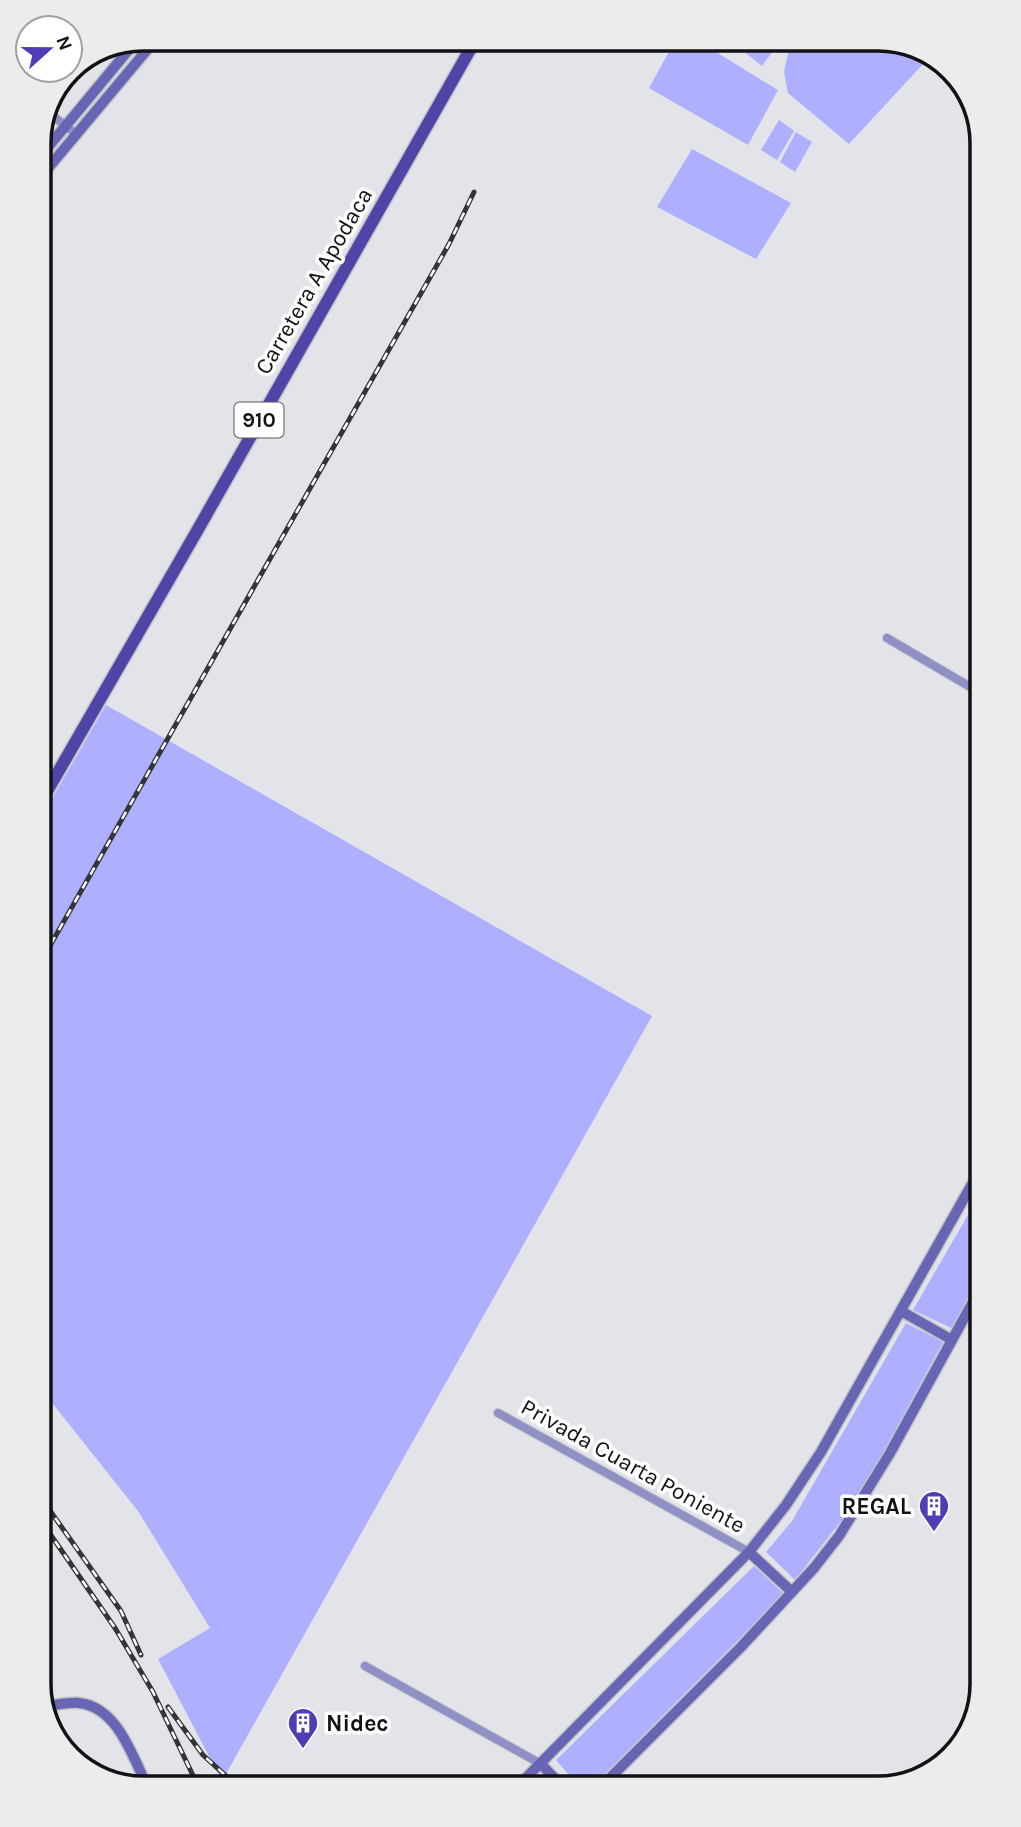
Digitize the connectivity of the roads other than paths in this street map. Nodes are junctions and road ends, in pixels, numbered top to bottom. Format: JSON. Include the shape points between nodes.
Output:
{"nodes":[{"id":1,"x":145,"y":51,"type":"edge"},
{"id":2,"x":466,"y":51,"type":"edge"},
{"id":3,"x":466,"y":51,"type":"edge"},
{"id":4,"x":126,"y":53,"type":"edge"},
{"id":5,"x":55,"y":117,"type":"edge"},
{"id":6,"x":66,"y":126,"type":"junction"},
{"id":7,"x":76,"y":134,"type":"junction"},
{"id":8,"x":51,"y":144,"type":"edge"},
{"id":9,"x":51,"y":164,"type":"edge"},
{"id":10,"x":887,"y":638,"type":"dead end"},
{"id":11,"x":970,"y":687,"type":"edge"},
{"id":12,"x":51,"y":775,"type":"edge"},
{"id":13,"x":51,"y":784,"type":"edge"},
{"id":14,"x":970,"y":1188,"type":"edge"},
{"id":15,"x":970,"y":1307,"type":"edge"},
{"id":16,"x":901,"y":1311,"type":"junction"},
{"id":17,"x":952,"y":1340,"type":"junction"},
{"id":18,"x":498,"y":1413,"type":"dead end"},
{"id":19,"x":749,"y":1552,"type":"junction"},
{"id":20,"x":792,"y":1592,"type":"junction"},
{"id":21,"x":365,"y":1666,"type":"dead end"},
{"id":22,"x":54,"y":1705,"type":"edge"},
{"id":23,"x":541,"y":1764,"type":"junction"},
{"id":24,"x":142,"y":1776,"type":"edge"},
{"id":25,"x":528,"y":1776,"type":"edge"},
{"id":26,"x":553,"y":1776,"type":"edge"},
{"id":27,"x":612,"y":1776,"type":"edge"}],
"edges":[{"from":1,"to":7,"type":"street"},
{"from":2,"to":12,"type":"main road","number":"910"},
{"from":3,"to":13,"type":"main road","name":"Carretera A Apodaca","number":"910"},
{"from":4,"to":6,"type":"street"},
{"from":5,"to":6,"type":"street"},
{"from":6,"to":7,"type":"street"},
{"from":6,"to":8,"type":"street"},
{"from":7,"to":9,"type":"street"},
{"from":10,"to":11,"type":"street"},
{"from":14,"to":16,"type":"street"},
{"from":15,"to":17,"type":"street"},
{"from":16,"to":17,"type":"street"},
{"from":16,"to":19,"type":"street","via":[[809,1471]]},
{"from":17,"to":20,"type":"street","via":[[850,1520]]},
{"from":18,"to":19,"type":"street","name":"Privada Cuarta Poniente"},
{"from":19,"to":20,"type":"street"},
{"from":19,"to":23,"type":"street"},
{"from":20,"to":27,"type":"street"},
{"from":21,"to":23,"type":"street"},
{"from":22,"to":24,"type":"street","via":[[80,1703],[105,1714]]},
{"from":23,"to":25,"type":"street"},
{"from":23,"to":26,"type":"street"}]}
